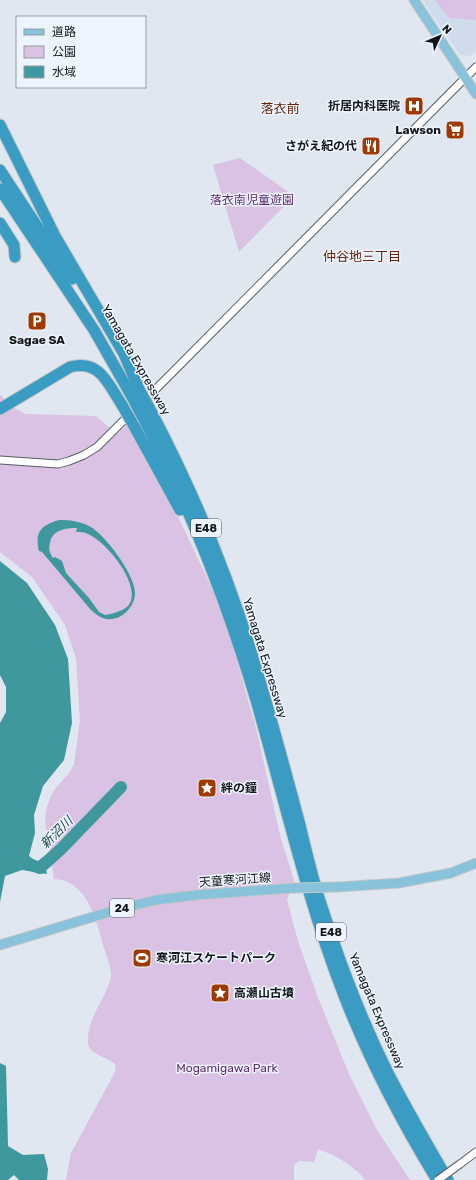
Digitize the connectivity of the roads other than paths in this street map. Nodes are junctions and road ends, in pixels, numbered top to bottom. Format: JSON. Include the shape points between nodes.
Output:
{"nodes":[{"id":1,"x":414,"y":0,"type":"edge"},
{"id":2,"x":476,"y":67,"type":"edge"},
{"id":3,"x":465,"y":78,"type":"junction"},
{"id":4,"x":476,"y":94,"type":"edge"},
{"id":5,"x":0,"y":125,"type":"edge"},
{"id":6,"x":0,"y":170,"type":"edge"},
{"id":7,"x":0,"y":189,"type":"edge"},
{"id":8,"x":0,"y":223,"type":"edge"},
{"id":9,"x":15,"y":257,"type":"dead end"},
{"id":10,"x":134,"y":391,"type":"junction"},
{"id":11,"x":0,"y":409,"type":"edge"},
{"id":12,"x":147,"y":414,"type":"junction"},
{"id":13,"x":0,"y":460,"type":"edge"},
{"id":14,"x":219,"y":589,"type":"junction"},
{"id":15,"x":252,"y":670,"type":"junction"},
{"id":16,"x":476,"y":863,"type":"edge"},
{"id":17,"x":0,"y":945,"type":"edge"},
{"id":18,"x":476,"y":1152,"type":"edge"},
{"id":19,"x":438,"y":1180,"type":"edge"},
{"id":20,"x":448,"y":1180,"type":"edge"}],
"edges":[{"from":1,"to":3,"type":"main road"},
{"from":2,"to":3,"type":"street"},
{"from":3,"to":4,"type":"main road"},
{"from":3,"to":13,"type":"street","via":[[97,447],[84,456],[58,464]]},
{"from":5,"to":10,"type":"highway","via":[[55,236],[124,354]]},
{"from":6,"to":10,"type":"highway","name":"Yamagata Expressway","number":"E48","via":[[94,312]]},
{"from":7,"to":10,"type":"highway","name":"Yamagata Expressway","number":"E48"},
{"from":8,"to":9,"type":"highway","via":[[14,245]]},
{"from":10,"to":12,"type":"highway","name":"Yamagata Expressway","number":"E48","bridge":true},
{"from":11,"to":14,"type":"highway","bridge":true,"via":[[70,367],[90,366],[101,373],[122,405],[180,509]]},
{"from":12,"to":14,"type":"highway","name":"Yamagata Expressway","number":"E48"},
{"from":12,"to":15,"type":"highway","name":"Yamagata Expressway","number":"E48","via":[[192,496],[215,551],[250,649]]},
{"from":14,"to":15,"type":"highway","name":"Yamagata Expressway","number":"E48","via":[[242,656]]},
{"from":15,"to":19,"type":"highway","name":"Yamagata Expressway","number":"E48","via":[[311,901],[343,994],[381,1080]]},
{"from":15,"to":20,"type":"highway","name":"Yamagata Expressway","number":"E48","via":[[320,900],[352,990],[389,1074]]},
{"from":16,"to":17,"type":"main road","name":"天童寒河江線","number":"24","bridge":true,"via":[[451,873],[399,883],[337,888],[294,888],[156,900]]},
{"from":18,"to":19,"type":"street","bridge":true}]}
